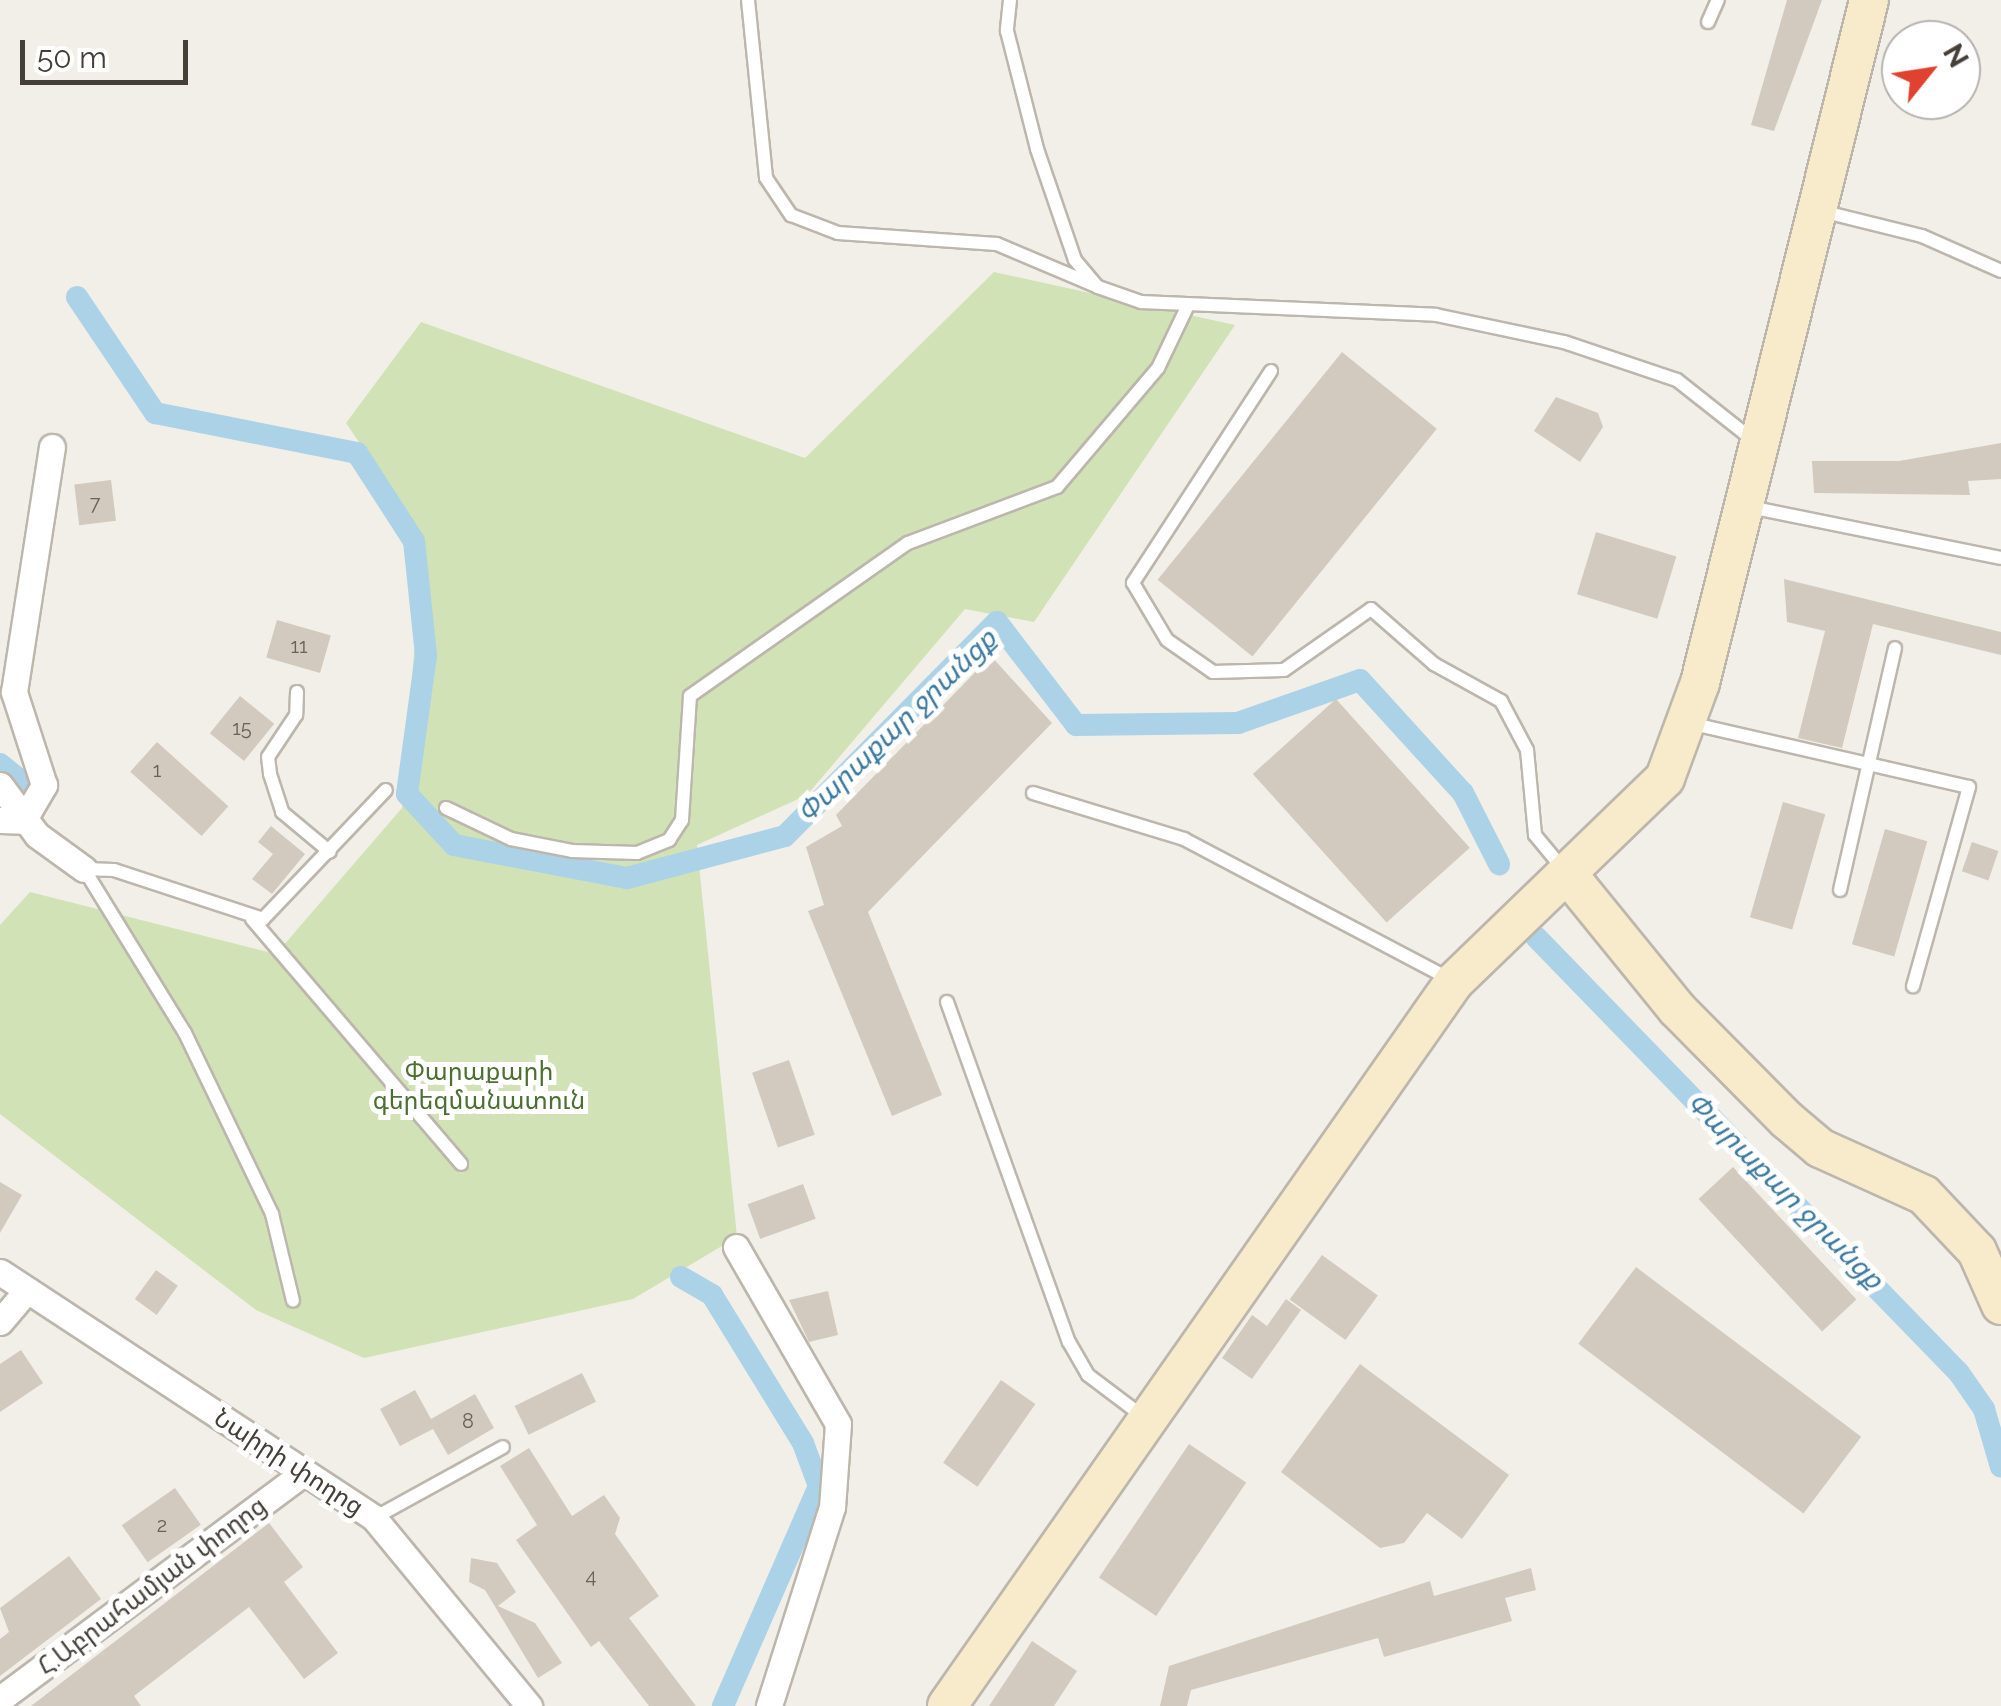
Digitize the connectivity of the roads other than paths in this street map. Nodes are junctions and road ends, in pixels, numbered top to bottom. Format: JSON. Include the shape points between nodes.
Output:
{"nodes":[{"id":1,"x":748,"y":0,"type":"edge"},
{"id":2,"x":1010,"y":0,"type":"edge"},
{"id":3,"x":1718,"y":0,"type":"edge"},
{"id":4,"x":1869,"y":0,"type":"edge"},
{"id":5,"x":1708,"y":22,"type":"dead end"},
{"id":6,"x":1814,"y":210,"type":"junction"},
{"id":7,"x":2001,"y":271,"type":"edge"},
{"id":8,"x":1098,"y":287,"type":"junction"},
{"id":9,"x":1188,"y":305,"type":"junction"},
{"id":10,"x":1271,"y":370,"type":"dead end"},
{"id":11,"x":1756,"y":442,"type":"junction"},
{"id":12,"x":52,"y":447,"type":"dead end"},
{"id":13,"x":1743,"y":506,"type":"junction"},
{"id":14,"x":2001,"y":558,"type":"edge"},
{"id":15,"x":1895,"y":648,"type":"dead end"},
{"id":16,"x":297,"y":692,"type":"dead end"},
{"id":17,"x":1686,"y":723,"type":"junction"},
{"id":18,"x":1871,"y":764,"type":"junction"},
{"id":19,"x":0,"y":785,"type":"edge"},
{"id":20,"x":386,"y":790,"type":"dead end"},
{"id":21,"x":1033,"y":793,"type":"dead end"},
{"id":22,"x":446,"y":808,"type":"dead end"},
{"id":23,"x":12,"y":820,"type":"edge"},
{"id":24,"x":330,"y":852,"type":"junction"},
{"id":25,"x":84,"y":869,"type":"junction"},
{"id":26,"x":1569,"y":876,"type":"junction"},
{"id":27,"x":1840,"y":890,"type":"dead end"},
{"id":28,"x":252,"y":919,"type":"junction"},
{"id":29,"x":1454,"y":982,"type":"junction"},
{"id":30,"x":1913,"y":986,"type":"dead end"},
{"id":31,"x":946,"y":1002,"type":"dead end"},
{"id":32,"x":461,"y":1164,"type":"dead end"},
{"id":33,"x":736,"y":1247,"type":"dead end"},
{"id":34,"x":0,"y":1272,"type":"edge"},
{"id":35,"x":27,"y":1290,"type":"junction"},
{"id":36,"x":292,"y":1301,"type":"dead end"},
{"id":37,"x":2001,"y":1306,"type":"edge"},
{"id":38,"x":0,"y":1322,"type":"edge"},
{"id":39,"x":1147,"y":1420,"type":"junction"},
{"id":40,"x":503,"y":1447,"type":"dead end"},
{"id":41,"x":304,"y":1472,"type":"junction"},
{"id":42,"x":374,"y":1518,"type":"junction"},
{"id":43,"x":0,"y":1699,"type":"edge"},
{"id":44,"x":525,"y":1704,"type":"edge"},
{"id":45,"x":769,"y":1706,"type":"edge"},
{"id":46,"x":947,"y":1706,"type":"edge"}],
"edges":[{"from":1,"to":8,"type":"lane","via":[[766,178],[791,215],[838,234],[997,244]]},
{"from":2,"to":8,"type":"lane","via":[[1006,30],[1037,149],[1075,260]]},
{"from":3,"to":5,"type":"lane"},
{"from":4,"to":6,"type":"main road"},
{"from":6,"to":7,"type":"lane","via":[[1922,236]]},
{"from":6,"to":11,"type":"main road"},
{"from":8,"to":9,"type":"lane"},
{"from":9,"to":11,"type":"lane","via":[[1436,315],[1564,342],[1676,380]]},
{"from":9,"to":22,"type":"lane","via":[[1158,368],[1057,487],[908,543],[690,696],[682,820],[669,840],[637,853],[572,851],[510,839]]},
{"from":10,"to":26,"type":"lane","via":[[1133,583],[1167,640],[1214,672],[1284,670],[1371,609],[1434,664],[1501,702],[1527,750],[1536,835]]},
{"from":11,"to":13,"type":"main road"},
{"from":12,"to":23,"type":"street","via":[[14,692],[44,785]]},
{"from":13,"to":14,"type":"lane"},
{"from":13,"to":17,"type":"main road"},
{"from":15,"to":18,"type":"lane"},
{"from":16,"to":24,"type":"lane","via":[[296,715],[268,757],[272,785],[290,822]]},
{"from":17,"to":18,"type":"lane"},
{"from":17,"to":26,"type":"main road","via":[[1665,778]]},
{"from":18,"to":27,"type":"lane"},
{"from":18,"to":30,"type":"lane","via":[[1970,787]]},
{"from":19,"to":23,"type":"street"},
{"from":20,"to":24,"type":"lane"},
{"from":21,"to":29,"type":"lane","via":[[1184,839]]},
{"from":23,"to":25,"type":"street"},
{"from":24,"to":28,"type":"lane","via":[[276,912]]},
{"from":25,"to":28,"type":"lane","via":[[114,870]]},
{"from":25,"to":36,"type":"lane","via":[[185,1033],[272,1214]]},
{"from":26,"to":29,"type":"main road"},
{"from":26,"to":37,"type":"main road","via":[[1677,1009],[1787,1120],[1820,1148],[1924,1196],[1977,1251]]},
{"from":28,"to":32,"type":"lane"},
{"from":29,"to":39,"type":"main road"},
{"from":31,"to":39,"type":"lane","via":[[1069,1342],[1088,1374]]},
{"from":33,"to":45,"type":"street","via":[[838,1424],[832,1506]]},
{"from":34,"to":35,"type":"street","name":"Նաիրի փողոց"},
{"from":35,"to":38,"type":"street"},
{"from":35,"to":41,"type":"street","name":"Նաիրի փողոց"},
{"from":39,"to":46,"type":"main road"},
{"from":40,"to":42,"type":"lane"},
{"from":41,"to":42,"type":"street","name":"Նաիրի փողոց"},
{"from":41,"to":43,"type":"street","name":"Հ.Աբրահամյան փողոց"},
{"from":42,"to":44,"type":"street","name":"Նաիրի փողոց"}]}
